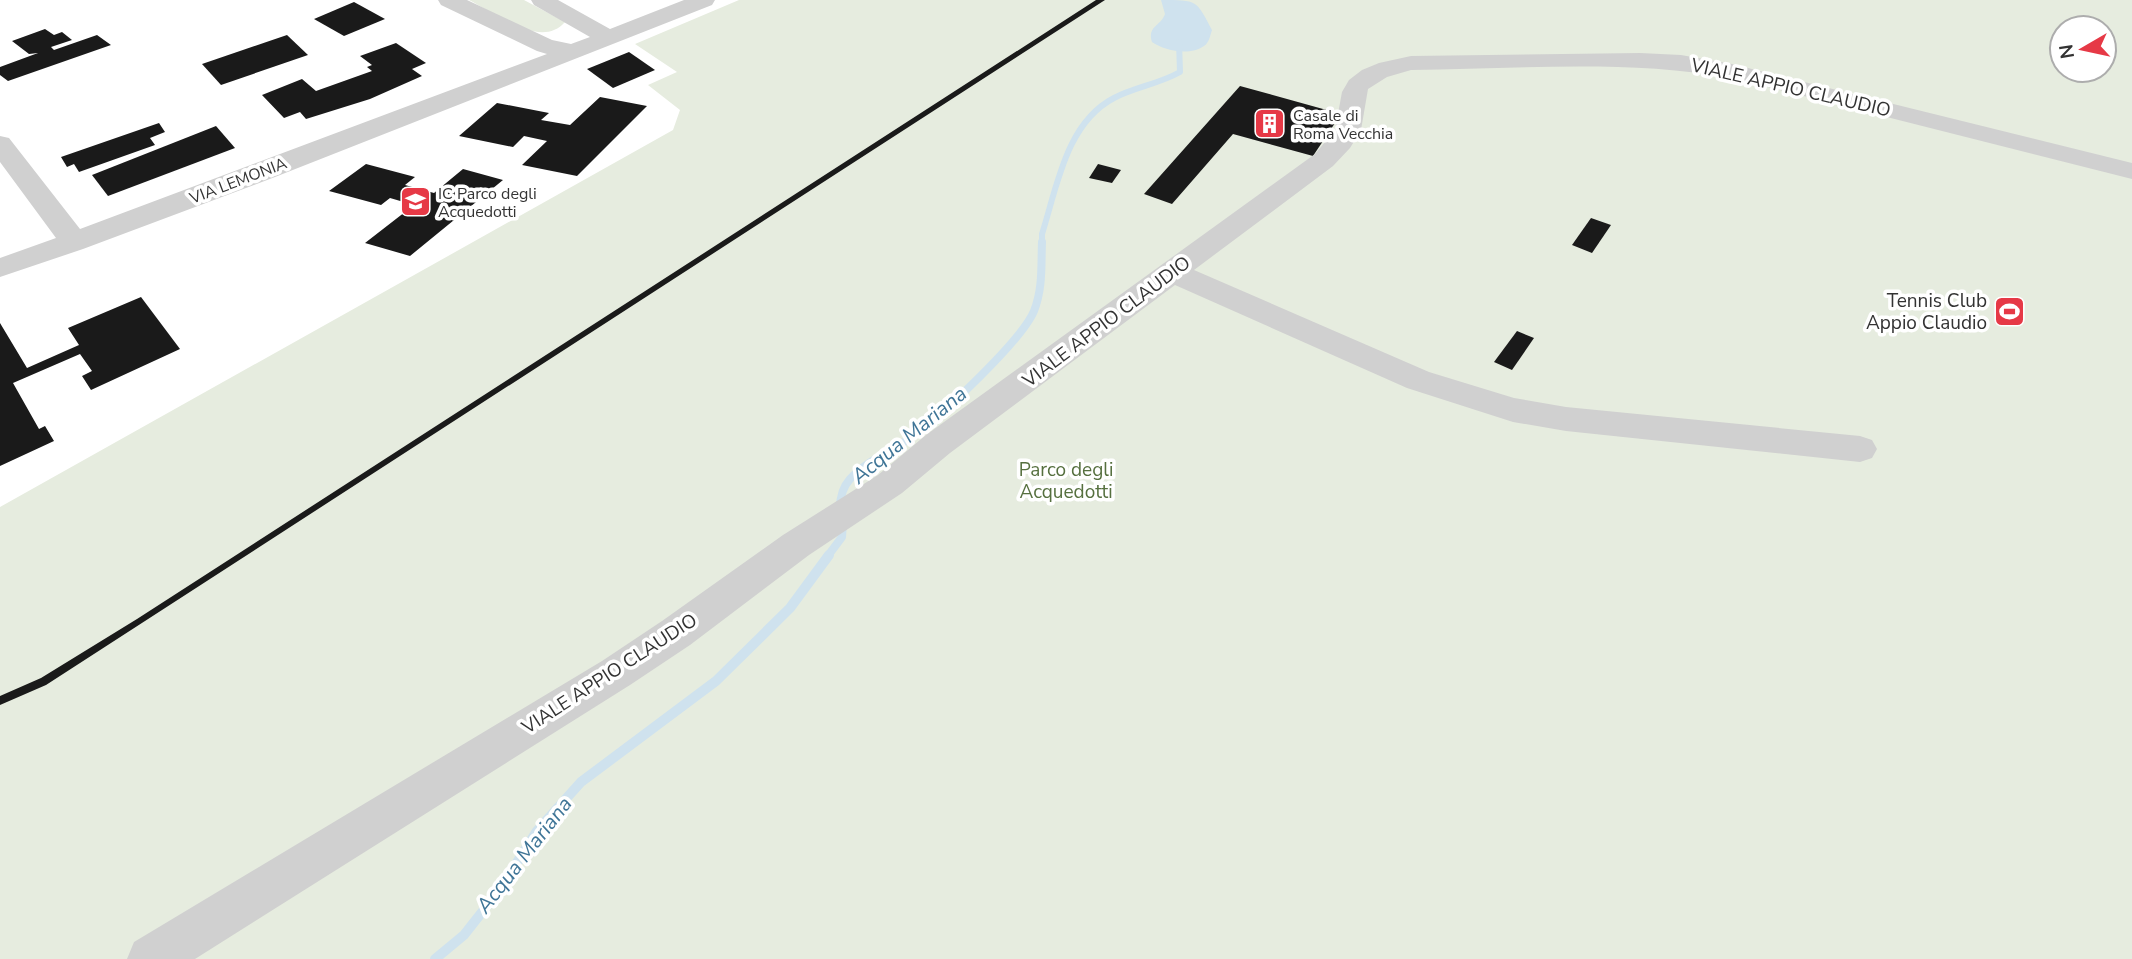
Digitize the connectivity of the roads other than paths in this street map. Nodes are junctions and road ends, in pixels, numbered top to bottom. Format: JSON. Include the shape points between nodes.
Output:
{"nodes":[{"id":1,"x":449,"y":0,"type":"edge"},
{"id":2,"x":542,"y":0,"type":"edge"},
{"id":3,"x":704,"y":0,"type":"edge"},
{"id":4,"x":577,"y":18,"type":"junction"},
{"id":5,"x":609,"y":38,"type":"junction"},
{"id":6,"x":552,"y":47,"type":"junction"},
{"id":7,"x":0,"y":145,"type":"edge"},
{"id":8,"x":2132,"y":171,"type":"edge"},
{"id":9,"x":73,"y":243,"type":"junction"},
{"id":10,"x":0,"y":268,"type":"edge"},
{"id":11,"x":1172,"y":272,"type":"junction"},
{"id":12,"x":0,"y":281,"type":"edge"},
{"id":13,"x":1860,"y":449,"type":"dead end"},
{"id":14,"x":150,"y":959,"type":"edge"}],
"edges":[{"from":1,"to":6,"type":"street"},
{"from":2,"to":4,"type":"street"},
{"from":3,"to":5,"type":"street","name":"VIA LEMONIA"},
{"from":4,"to":5,"type":"street"},
{"from":4,"to":6,"type":"street","via":[[562,30]]},
{"from":5,"to":6,"type":"street","name":"VIA LEMONIA"},
{"from":6,"to":9,"type":"street","name":"VIA LEMONIA","via":[[403,117]]},
{"from":7,"to":9,"type":"street"},
{"from":8,"to":11,"type":"street","name":"VIALE APPIO CLAUDIO","via":[[1681,62],[1411,63],[1370,76],[1354,91],[1349,129],[1338,147]]},
{"from":9,"to":10,"type":"street","name":"VIA LEMONIA"},
{"from":9,"to":12,"type":"street","name":"VIA LEMONIA"},
{"from":11,"to":13,"type":"street","via":[[1418,380],[1513,410]]},
{"from":11,"to":14,"type":"street","name":"VIALE APPIO CLAUDIO","via":[[868,498],[617,673]]}]}
